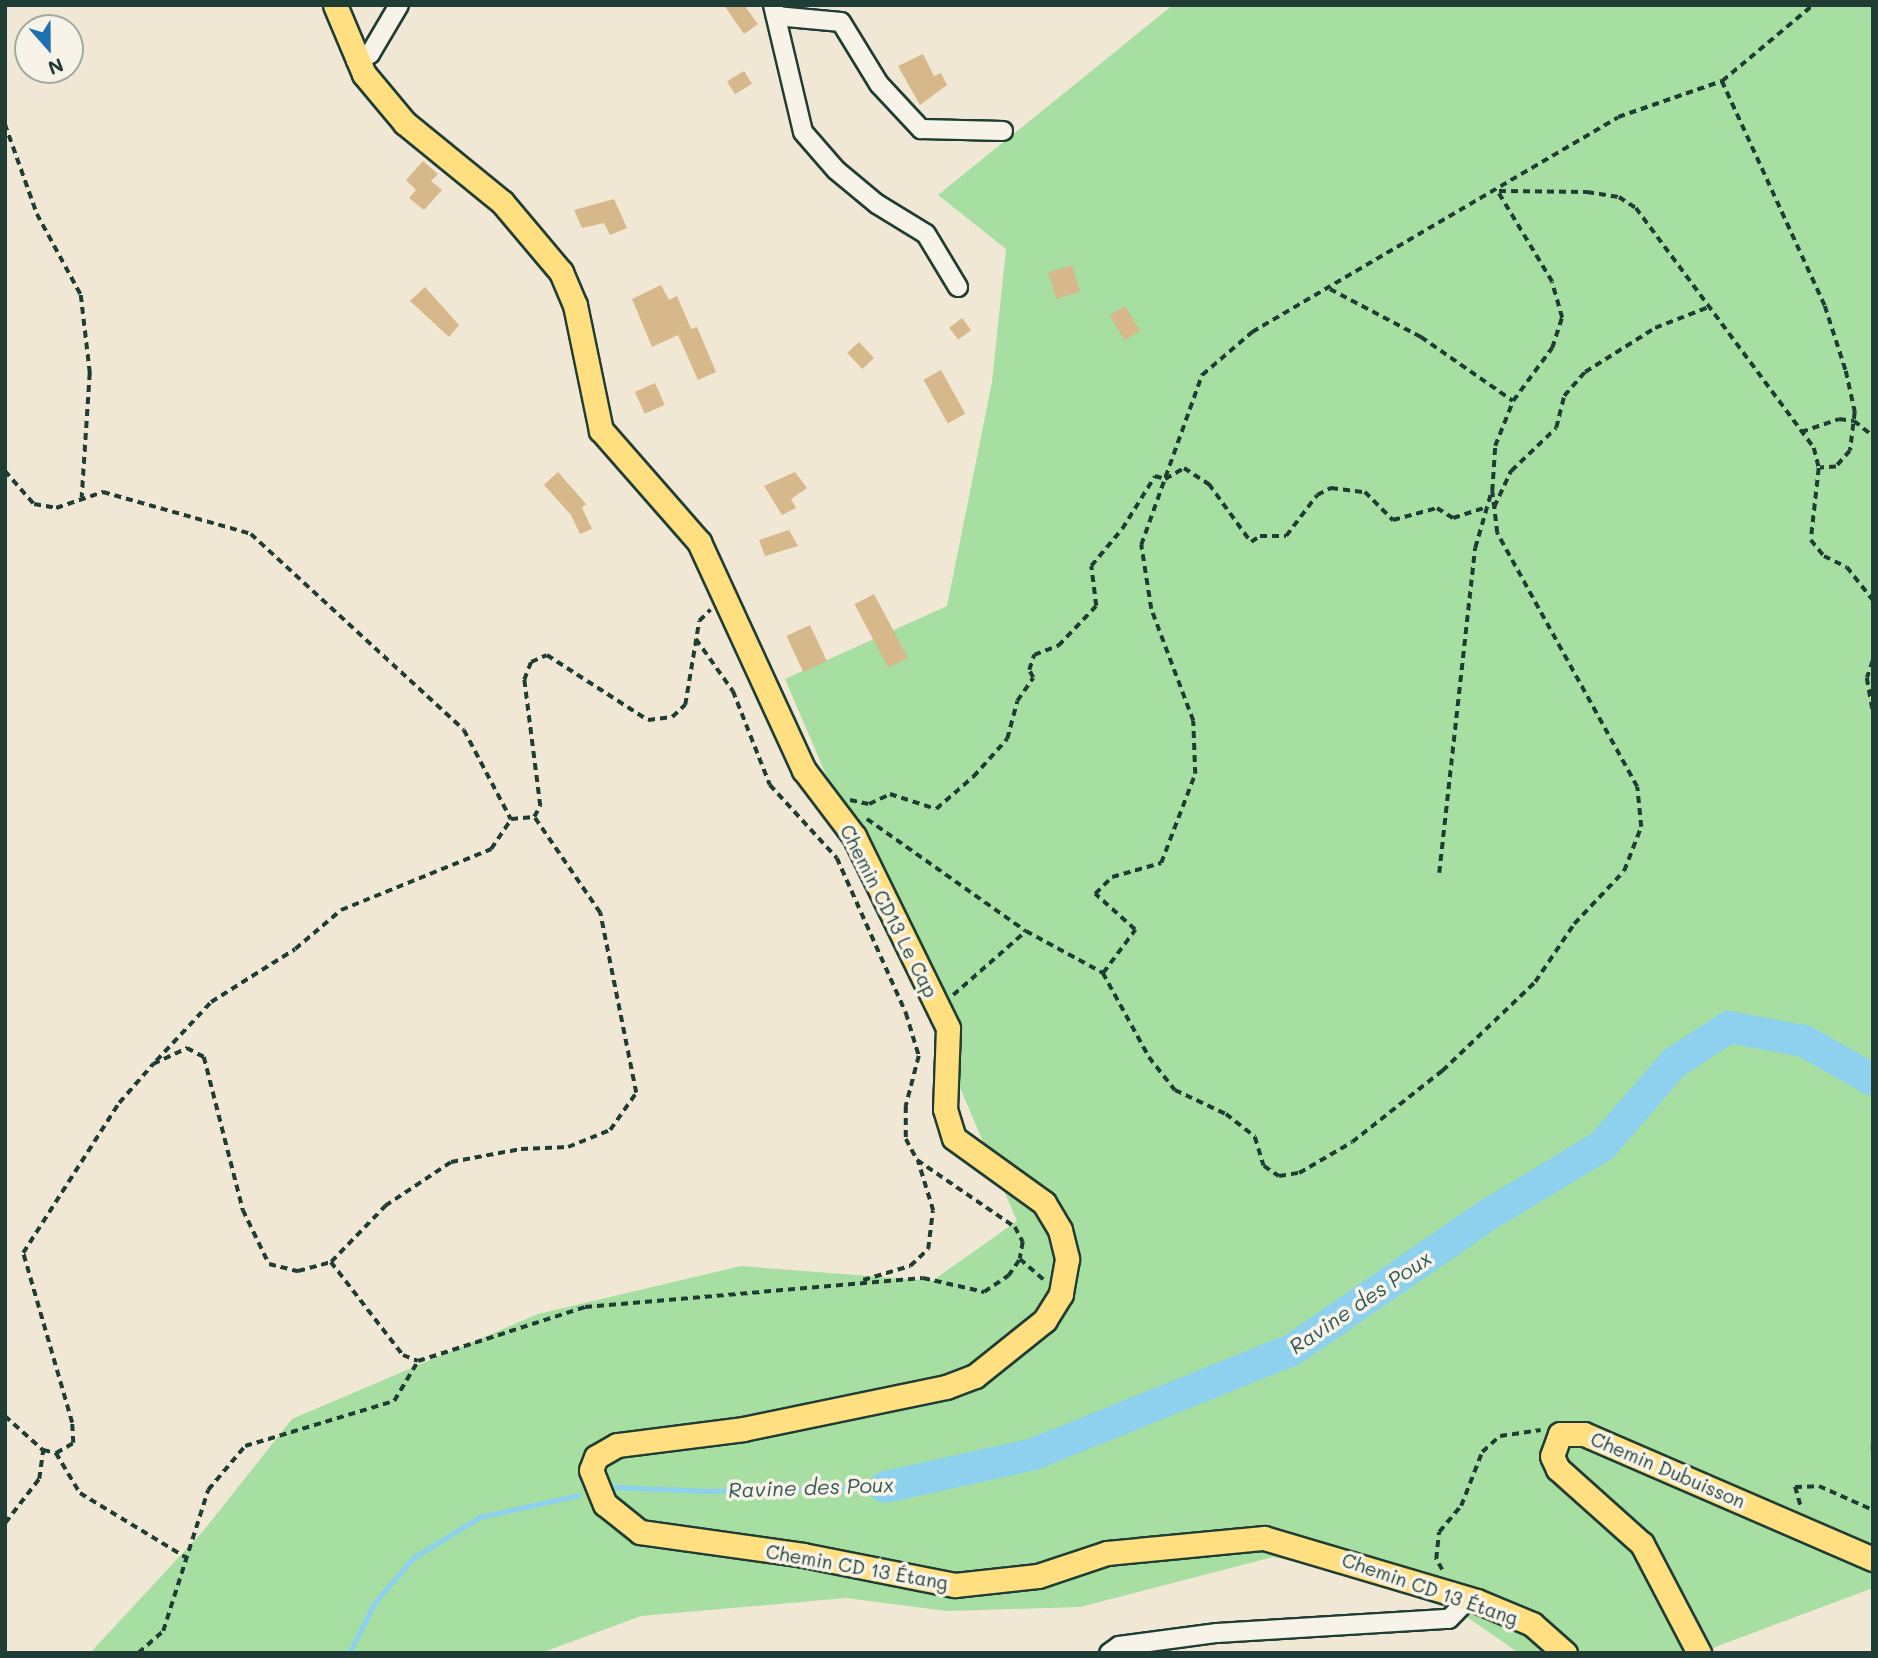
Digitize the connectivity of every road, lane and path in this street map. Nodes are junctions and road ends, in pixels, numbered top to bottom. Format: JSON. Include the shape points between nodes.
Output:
{"nodes":[{"id":1,"x":30,"y":5,"type":"edge"},
{"id":2,"x":39,"y":5,"type":"edge"},
{"id":3,"x":335,"y":5,"type":"edge"},
{"id":4,"x":400,"y":5,"type":"edge"},
{"id":5,"x":1813,"y":5,"type":"edge"},
{"id":6,"x":775,"y":11,"type":"edge"},
{"id":7,"x":356,"y":61,"type":"junction"},
{"id":8,"x":1722,"y":81,"type":"junction"},
{"id":9,"x":5,"y":124,"type":"edge"},
{"id":10,"x":1003,"y":131,"type":"dead end"},
{"id":11,"x":1497,"y":191,"type":"junction"},
{"id":12,"x":958,"y":287,"type":"dead end"},
{"id":13,"x":1330,"y":289,"type":"junction"},
{"id":14,"x":1709,"y":307,"type":"junction"},
{"id":15,"x":1513,"y":401,"type":"junction"},
{"id":16,"x":1854,"y":421,"type":"junction"},
{"id":17,"x":1801,"y":432,"type":"junction"},
{"id":18,"x":1873,"y":436,"type":"edge"},
{"id":19,"x":1819,"y":468,"type":"junction"},
{"id":20,"x":5,"y":471,"type":"edge"},
{"id":21,"x":1165,"y":479,"type":"junction"},
{"id":22,"x":1492,"y":491,"type":"junction"},
{"id":23,"x":82,"y":498,"type":"junction"},
{"id":24,"x":1487,"y":507,"type":"junction"},
{"id":25,"x":1494,"y":507,"type":"junction"},
{"id":26,"x":726,"y":600,"type":"junction"},
{"id":27,"x":1873,"y":600,"type":"edge"},
{"id":28,"x":695,"y":637,"type":"junction"},
{"id":29,"x":1873,"y":662,"type":"edge"},
{"id":30,"x":1873,"y":711,"type":"edge"},
{"id":31,"x":845,"y":799,"type":"dead end"},
{"id":32,"x":534,"y":817,"type":"junction"},
{"id":33,"x":511,"y":819,"type":"junction"},
{"id":34,"x":849,"y":827,"type":"junction"},
{"id":35,"x":1439,"y":873,"type":"dead end"},
{"id":36,"x":1026,"y":931,"type":"junction"},
{"id":37,"x":1103,"y":973,"type":"junction"},
{"id":38,"x":938,"y":1007,"type":"junction"},
{"id":39,"x":153,"y":1064,"type":"junction"},
{"id":40,"x":917,"y":1160,"type":"junction"},
{"id":41,"x":1020,"y":1259,"type":"junction"},
{"id":42,"x":331,"y":1262,"type":"junction"},
{"id":43,"x":854,"y":1282,"type":"junction"},
{"id":44,"x":1061,"y":1294,"type":"junction"},
{"id":45,"x":418,"y":1361,"type":"junction"},
{"id":46,"x":5,"y":1416,"type":"edge"},
{"id":47,"x":1560,"y":1434,"type":"junction"},
{"id":48,"x":43,"y":1450,"type":"junction"},
{"id":49,"x":57,"y":1453,"type":"junction"},
{"id":50,"x":1873,"y":1510,"type":"edge"},
{"id":51,"x":5,"y":1523,"type":"edge"},
{"id":52,"x":1808,"y":1534,"type":"junction"},
{"id":53,"x":187,"y":1558,"type":"junction"},
{"id":54,"x":1873,"y":1559,"type":"edge"},
{"id":55,"x":1462,"y":1596,"type":"junction"},
{"id":56,"x":138,"y":1653,"type":"edge"},
{"id":57,"x":1109,"y":1653,"type":"edge"},
{"id":58,"x":1566,"y":1653,"type":"edge"},
{"id":59,"x":1699,"y":1653,"type":"edge"}],
"edges":[{"from":1,"to":2,"type":"path"},
{"from":3,"to":7,"type":"main road","name":"Chemin CD13 Le Cap"},
{"from":4,"to":7,"type":"street","via":[[370,54]]},
{"from":5,"to":8,"type":"path"},
{"from":6,"to":10,"type":"street","via":[[841,22],[879,84],[921,129]]},
{"from":6,"to":12,"type":"street","via":[[803,132],[867,196],[926,234]]},
{"from":7,"to":26,"type":"main road","name":"Chemin CD13 Le Cap","via":[[405,122],[502,202],[542,244],[575,305],[600,430],[673,507],[699,542]]},
{"from":8,"to":11,"type":"path","via":[[1644,104]]},
{"from":8,"to":16,"type":"path","via":[[1825,306]]},
{"from":9,"to":23,"type":"path","via":[[37,214],[81,295],[90,373]]},
{"from":11,"to":13,"type":"path"},
{"from":11,"to":14,"type":"path","via":[[1619,197],[1636,208]]},
{"from":11,"to":15,"type":"path","via":[[1546,270],[1562,318],[1552,348]]},
{"from":13,"to":15,"type":"path","via":[[1421,337]]},
{"from":13,"to":21,"type":"path","via":[[1252,332],[1202,375]]},
{"from":14,"to":17,"type":"path"},
{"from":14,"to":25,"type":"path","via":[[1656,328],[1585,372],[1564,396],[1556,428],[1511,471]]},
{"from":15,"to":22,"type":"path","via":[[1495,446]]},
{"from":16,"to":17,"type":"path","via":[[1822,421]]},
{"from":16,"to":18,"type":"path"},
{"from":16,"to":19,"type":"path","via":[[1850,451],[1836,467]]},
{"from":17,"to":19,"type":"path","via":[[1814,448]]},
{"from":19,"to":27,"type":"path","via":[[1811,540],[1824,556],[1857,577]]},
{"from":20,"to":23,"type":"path","via":[[34,504],[56,508]]},
{"from":21,"to":24,"type":"path","via":[[1185,468],[1209,484],[1251,542],[1261,536],[1286,536],[1317,495],[1331,488],[1365,492],[1393,520],[1437,508],[1453,518]]},
{"from":21,"to":31,"type":"path","via":[[1149,480],[1122,530],[1091,566],[1096,606],[1065,640],[1034,655],[1029,670],[1033,678],[1017,701],[1007,739],[973,776],[936,809],[890,794],[869,804]]},
{"from":21,"to":37,"type":"path","via":[[1141,545],[1151,609],[1193,721],[1195,774],[1161,863],[1112,877],[1095,894],[1135,930]]},
{"from":22,"to":24,"type":"path"},
{"from":22,"to":25,"type":"path"},
{"from":23,"to":33,"type":"path","via":[[103,492],[142,499],[251,534],[464,730]]},
{"from":24,"to":35,"type":"path","via":[[1475,548]]},
{"from":25,"to":37,"type":"path","via":[[1497,533],[1637,787],[1641,827],[1624,871],[1574,924],[1535,982],[1442,1071],[1352,1142],[1300,1173],[1279,1176],[1264,1166],[1255,1137],[1226,1114],[1174,1090],[1149,1057]]},
{"from":26,"to":28,"type":"path","via":[[705,613]]},
{"from":26,"to":34,"type":"main road","name":"Chemin CD13 Le Cap","via":[[804,770]]},
{"from":28,"to":32,"type":"path","via":[[685,705],[672,717],[648,720],[547,655],[531,662],[524,680],[540,806]]},
{"from":28,"to":40,"type":"path","via":[[733,691],[770,785],[837,858],[906,1013],[919,1056],[906,1106],[906,1139]]},
{"from":29,"to":30,"type":"path","via":[[1867,678]]},
{"from":32,"to":33,"type":"path"},
{"from":32,"to":42,"type":"path","via":[[600,913],[636,1093],[610,1130],[568,1147],[521,1149],[452,1162],[385,1206]]},
{"from":33,"to":39,"type":"path","via":[[491,849],[341,910],[295,949],[211,1002]]},
{"from":34,"to":36,"type":"path","via":[[867,819]]},
{"from":34,"to":38,"type":"main road","name":"Chemin CD13 Le Cap"},
{"from":36,"to":37,"type":"path"},
{"from":36,"to":38,"type":"path"},
{"from":38,"to":44,"type":"main road","name":"Chemin CD13 Le Cap","via":[[952,1042],[948,1125],[964,1150],[1029,1187],[1044,1203],[1060,1230],[1067,1259]]},
{"from":39,"to":42,"type":"path","via":[[187,1048],[204,1057],[243,1210],[269,1264],[298,1271]]},
{"from":39,"to":49,"type":"path","via":[[120,1103],[23,1254],[72,1423],[73,1443]]},
{"from":40,"to":41,"type":"path","via":[[1015,1227],[1023,1242]]},
{"from":40,"to":43,"type":"path","via":[[933,1211],[928,1248],[910,1266]]},
{"from":41,"to":43,"type":"path","via":[[1008,1276],[984,1292],[923,1278]]},
{"from":41,"to":44,"type":"path"},
{"from":42,"to":45,"type":"path","via":[[403,1355]]},
{"from":43,"to":45,"type":"path","via":[[585,1307]]},
{"from":44,"to":55,"type":"main road","name":"Chemin CD 13 Étang","via":[[1020,1343],[975,1376],[946,1387],[744,1429],[617,1445],[596,1457],[591,1470],[598,1494],[617,1519],[640,1532],[803,1556],[954,1586],[1038,1576],[1107,1553],[1264,1538]]},
{"from":45,"to":53,"type":"path","via":[[394,1401],[245,1446],[208,1490]]},
{"from":46,"to":48,"type":"path"},
{"from":47,"to":52,"type":"main road","name":"Chemin Dubuisson","via":[[1584,1434]]},
{"from":47,"to":55,"type":"path","via":[[1532,1428],[1500,1436],[1482,1452],[1461,1506],[1439,1532],[1436,1559]]},
{"from":47,"to":59,"type":"main road","via":[[1552,1456],[1558,1469],[1642,1544]]},
{"from":48,"to":49,"type":"path"},
{"from":48,"to":51,"type":"path","via":[[39,1479]]},
{"from":49,"to":53,"type":"path","via":[[80,1493]]},
{"from":50,"to":52,"type":"path","via":[[1819,1486],[1795,1487]]},
{"from":52,"to":54,"type":"main road","name":"Chemin Dubuisson"},
{"from":53,"to":56,"type":"path","via":[[163,1631]]},
{"from":55,"to":57,"type":"street","via":[[1449,1619],[1217,1633],[1119,1646]]},
{"from":55,"to":58,"type":"main road","name":"Chemin CD 13 Étang","via":[[1532,1624]]}]}
